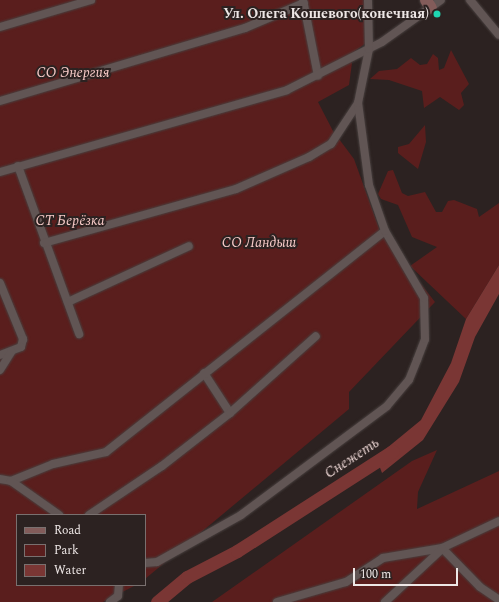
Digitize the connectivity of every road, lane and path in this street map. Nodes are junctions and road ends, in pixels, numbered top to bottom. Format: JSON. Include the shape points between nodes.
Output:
{"nodes":[{"id":1,"x":91,"y":0,"type":"edge"},
{"id":2,"x":368,"y":0,"type":"edge"},
{"id":3,"x":441,"y":0,"type":"edge"},
{"id":4,"x":470,"y":0,"type":"edge"},
{"id":5,"x":304,"y":2,"type":"edge"},
{"id":6,"x":428,"y":4,"type":"edge"},
{"id":7,"x":0,"y":27,"type":"edge"},
{"id":8,"x":499,"y":35,"type":"edge"},
{"id":9,"x":369,"y":49,"type":"junction"},
{"id":10,"x":318,"y":76,"type":"junction"},
{"id":11,"x":0,"y":101,"type":"edge"},
{"id":12,"x":358,"y":103,"type":"junction"},
{"id":13,"x":18,"y":166,"type":"junction"},
{"id":14,"x":0,"y":172,"type":"edge"},
{"id":15,"x":385,"y":230,"type":"junction"},
{"id":16,"x":44,"y":243,"type":"junction"},
{"id":17,"x":189,"y":246,"type":"dead end"},
{"id":18,"x":1,"y":288,"type":"edge"},
{"id":19,"x":68,"y":302,"type":"junction"},
{"id":20,"x":79,"y":334,"type":"dead end"},
{"id":21,"x":316,"y":336,"type":"dead end"},
{"id":22,"x":12,"y":351,"type":"junction"},
{"id":23,"x":0,"y":355,"type":"edge"},
{"id":24,"x":0,"y":370,"type":"edge"},
{"id":25,"x":204,"y":373,"type":"junction"},
{"id":26,"x":230,"y":414,"type":"junction"},
{"id":27,"x":0,"y":479,"type":"edge"},
{"id":28,"x":11,"y":481,"type":"junction"},
{"id":29,"x":59,"y":514,"type":"edge"},
{"id":30,"x":91,"y":514,"type":"edge"},
{"id":31,"x":499,"y":521,"type":"edge"},
{"id":32,"x":442,"y":548,"type":"junction"},
{"id":33,"x":146,"y":563,"type":"edge"},
{"id":34,"x":119,"y":586,"type":"edge"},
{"id":35,"x":499,"y":600,"type":"edge"},
{"id":36,"x":110,"y":602,"type":"edge"},
{"id":37,"x":277,"y":602,"type":"edge"},
{"id":38,"x":385,"y":602,"type":"edge"}],
"edges":[{"from":1,"to":7,"type":"street"},
{"from":2,"to":9,"type":"street"},
{"from":3,"to":6,"type":"street"},
{"from":4,"to":8,"type":"street"},
{"from":5,"to":10,"type":"street"},
{"from":5,"to":11,"type":"street","via":[[245,28]]},
{"from":6,"to":9,"type":"street"},
{"from":9,"to":10,"type":"street"},
{"from":9,"to":12,"type":"street"},
{"from":10,"to":13,"type":"street","via":[[288,90]]},
{"from":12,"to":15,"type":"street","via":[[369,185]]},
{"from":12,"to":16,"type":"street","via":[[331,144],[309,157],[236,189]]},
{"from":13,"to":14,"type":"street"},
{"from":13,"to":16,"type":"street"},
{"from":15,"to":25,"type":"street"},
{"from":15,"to":33,"type":"street","via":[[427,310],[424,339],[409,380],[387,406],[240,515],[157,562]]},
{"from":16,"to":19,"type":"street"},
{"from":17,"to":19,"type":"street"},
{"from":18,"to":22,"type":"street","via":[[23,339],[21,347]]},
{"from":19,"to":20,"type":"street"},
{"from":21,"to":26,"type":"street"},
{"from":22,"to":23,"type":"street"},
{"from":22,"to":24,"type":"street"},
{"from":25,"to":26,"type":"street"},
{"from":25,"to":28,"type":"street","via":[[106,452],[53,464]]},
{"from":26,"to":30,"type":"street","via":[[162,466]]},
{"from":27,"to":28,"type":"street"},
{"from":28,"to":29,"type":"street"},
{"from":31,"to":32,"type":"street"},
{"from":32,"to":35,"type":"street","via":[[480,586]]},
{"from":32,"to":37,"type":"street","via":[[382,558],[346,582]]},
{"from":32,"to":38,"type":"street"},
{"from":34,"to":36,"type":"street","via":[[118,596]]}]}
